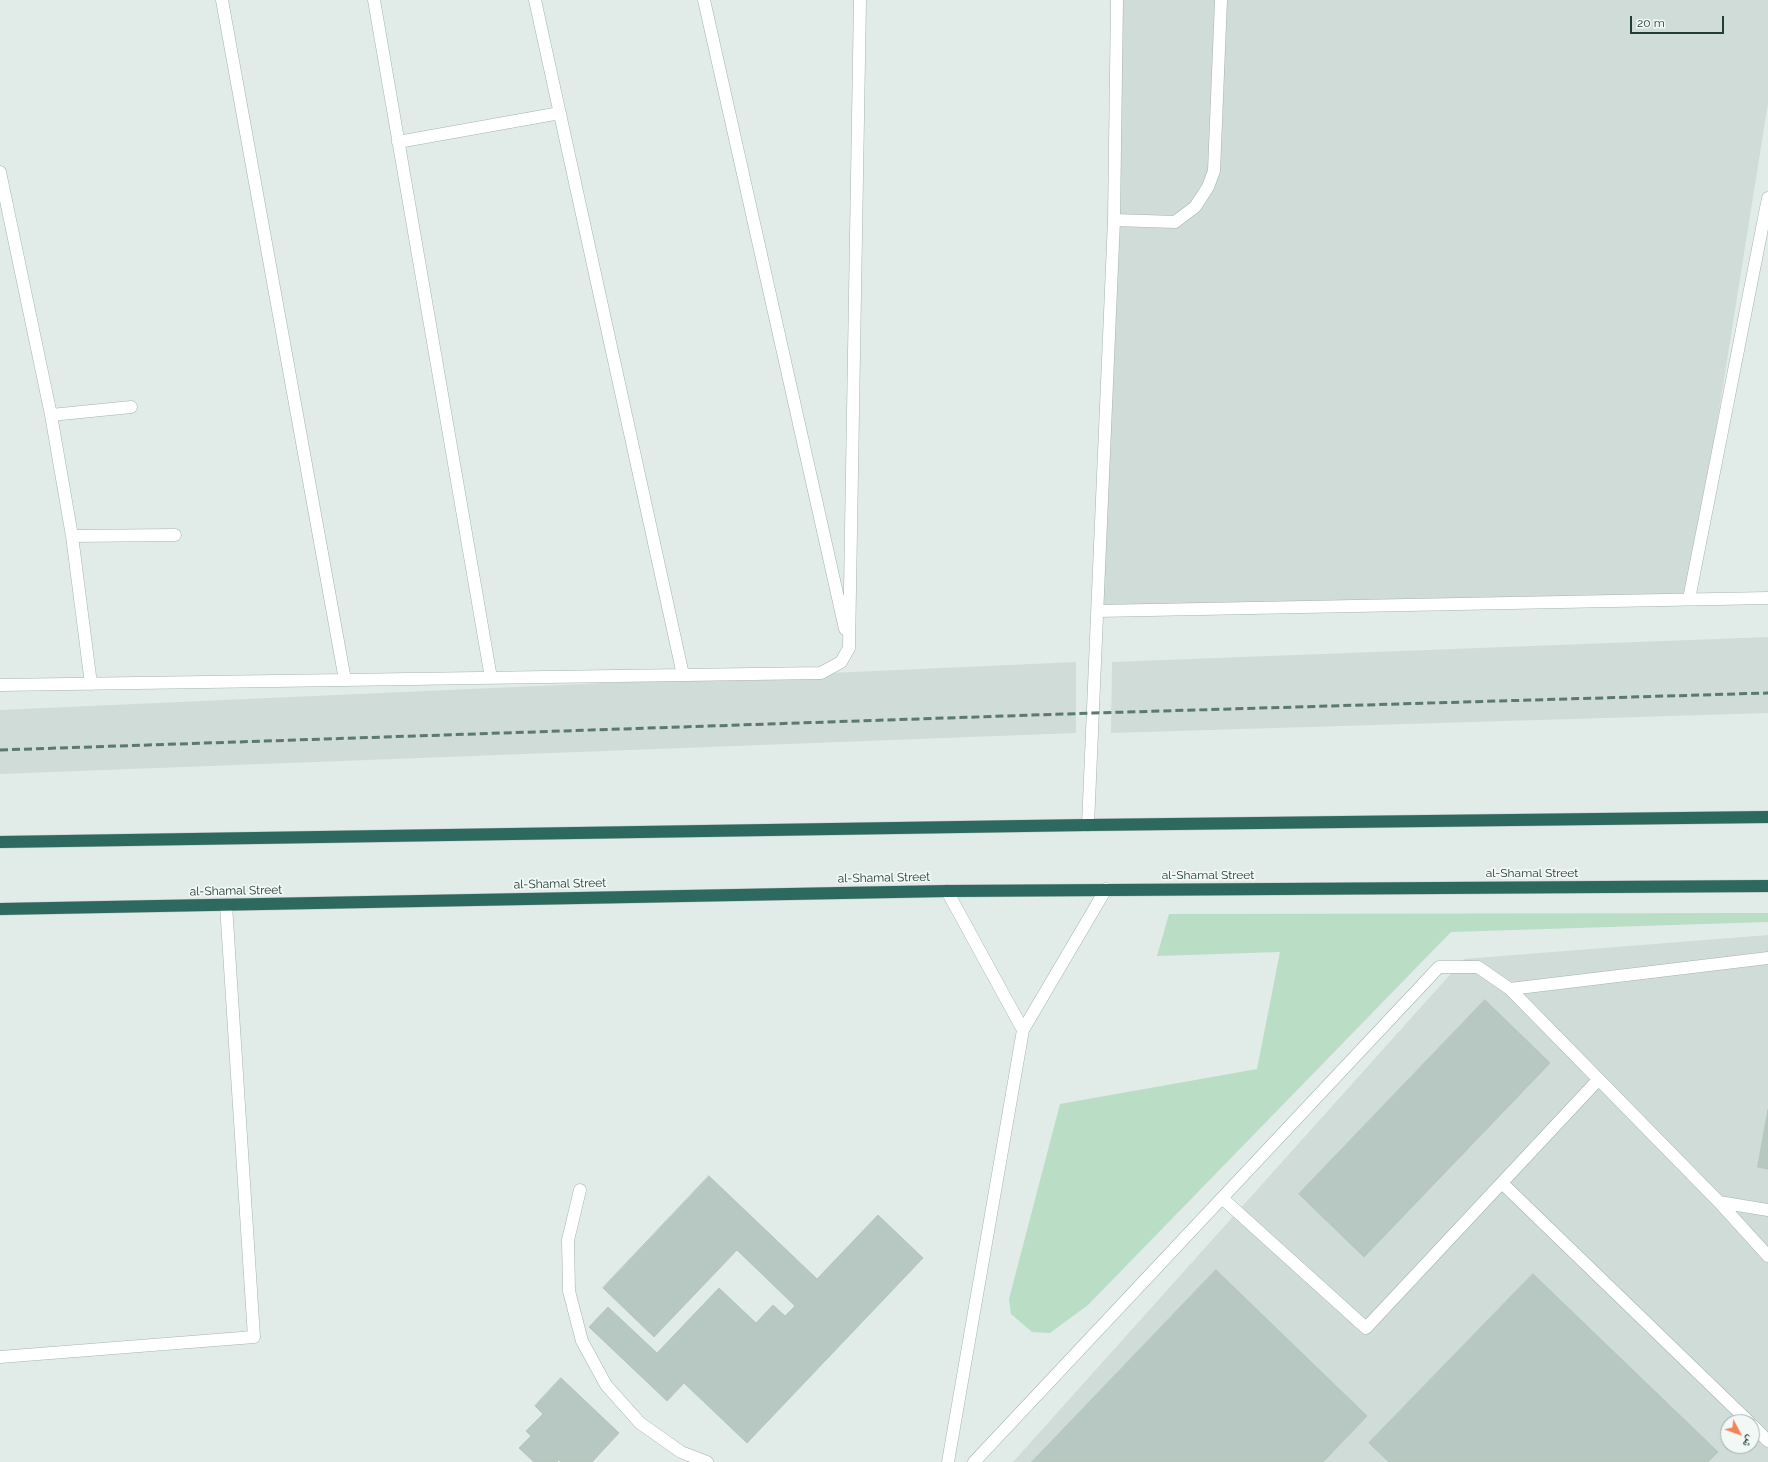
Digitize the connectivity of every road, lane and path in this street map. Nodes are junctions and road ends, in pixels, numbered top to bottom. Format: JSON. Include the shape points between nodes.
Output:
{"nodes":[{"id":1,"x":222,"y":0,"type":"edge"},
{"id":2,"x":374,"y":0,"type":"edge"},
{"id":3,"x":535,"y":0,"type":"edge"},
{"id":4,"x":704,"y":0,"type":"edge"},
{"id":5,"x":860,"y":0,"type":"edge"},
{"id":6,"x":1117,"y":0,"type":"edge"},
{"id":7,"x":1221,"y":0,"type":"edge"},
{"id":8,"x":560,"y":113,"type":"junction"},
{"id":9,"x":398,"y":142,"type":"junction"},
{"id":10,"x":0,"y":172,"type":"edge"},
{"id":11,"x":1768,"y":198,"type":"edge"},
{"id":12,"x":1114,"y":220,"type":"junction"},
{"id":13,"x":131,"y":407,"type":"dead end"},
{"id":14,"x":51,"y":415,"type":"junction"},
{"id":15,"x":174,"y":535,"type":"dead end"},
{"id":16,"x":72,"y":536,"type":"junction"},
{"id":17,"x":1768,"y":598,"type":"edge"},
{"id":18,"x":1689,"y":599,"type":"junction"},
{"id":19,"x":1098,"y":611,"type":"junction"},
{"id":20,"x":849,"y":648,"type":"junction"},
{"id":21,"x":683,"y":675,"type":"junction"},
{"id":22,"x":491,"y":678,"type":"junction"},
{"id":23,"x":345,"y":680,"type":"junction"},
{"id":24,"x":91,"y":684,"type":"junction"},
{"id":25,"x":0,"y":685,"type":"edge"},
{"id":26,"x":1768,"y":817,"type":"edge"},
{"id":27,"x":1088,"y":825,"type":"junction"},
{"id":28,"x":0,"y":842,"type":"edge"},
{"id":29,"x":1768,"y":886,"type":"edge"},
{"id":30,"x":1106,"y":889,"type":"junction"},
{"id":31,"x":947,"y":891,"type":"junction"},
{"id":32,"x":226,"y":905,"type":"junction"},
{"id":33,"x":0,"y":909,"type":"edge"},
{"id":34,"x":1768,"y":958,"type":"edge"},
{"id":35,"x":1510,"y":988,"type":"junction"},
{"id":36,"x":1023,"y":1030,"type":"junction"},
{"id":37,"x":1598,"y":1080,"type":"junction"},
{"id":38,"x":1502,"y":1183,"type":"junction"},
{"id":39,"x":580,"y":1190,"type":"dead end"},
{"id":40,"x":1222,"y":1198,"type":"junction"},
{"id":41,"x":1719,"y":1202,"type":"junction"},
{"id":42,"x":1768,"y":1210,"type":"edge"},
{"id":43,"x":1768,"y":1256,"type":"edge"},
{"id":44,"x":0,"y":1357,"type":"edge"},
{"id":45,"x":1741,"y":1414,"type":"edge"},
{"id":46,"x":1760,"y":1433,"type":"edge"},
{"id":47,"x":1768,"y":1441,"type":"edge"},
{"id":48,"x":707,"y":1462,"type":"edge"},
{"id":49,"x":948,"y":1462,"type":"edge"},
{"id":50,"x":974,"y":1462,"type":"edge"}],
"edges":[{"from":1,"to":23,"type":"street"},
{"from":2,"to":9,"type":"street"},
{"from":3,"to":8,"type":"street"},
{"from":4,"to":20,"type":"street"},
{"from":5,"to":20,"type":"street"},
{"from":6,"to":12,"type":"street"},
{"from":7,"to":12,"type":"street","via":[[1214,171],[1208,187],[1195,207],[1175,222]]},
{"from":8,"to":9,"type":"street"},
{"from":8,"to":21,"type":"street"},
{"from":9,"to":22,"type":"street"},
{"from":10,"to":14,"type":"street"},
{"from":11,"to":18,"type":"street"},
{"from":12,"to":19,"type":"street"},
{"from":13,"to":14,"type":"street"},
{"from":14,"to":16,"type":"street"},
{"from":15,"to":16,"type":"street"},
{"from":16,"to":24,"type":"street"},
{"from":17,"to":18,"type":"street"},
{"from":18,"to":19,"type":"street"},
{"from":19,"to":27,"type":"street"},
{"from":20,"to":21,"type":"street","via":[[841,662],[821,673]]},
{"from":21,"to":22,"type":"street"},
{"from":22,"to":23,"type":"street"},
{"from":23,"to":24,"type":"street"},
{"from":24,"to":25,"type":"street"},
{"from":26,"to":27,"type":"highway"},
{"from":27,"to":28,"type":"highway"},
{"from":29,"to":30,"type":"highway","name":"al-Shamal Street"},
{"from":30,"to":31,"type":"highway","name":"al-Shamal Street"},
{"from":30,"to":36,"type":"street"},
{"from":31,"to":32,"type":"highway","name":"al-Shamal Street"},
{"from":31,"to":36,"type":"street"},
{"from":32,"to":33,"type":"highway","name":"al-Shamal Street"},
{"from":32,"to":44,"type":"street","via":[[254,1337]]},
{"from":34,"to":35,"type":"street"},
{"from":35,"to":37,"type":"street"},
{"from":35,"to":40,"type":"street","via":[[1478,967],[1439,967]]},
{"from":36,"to":49,"type":"street"},
{"from":37,"to":38,"type":"street"},
{"from":37,"to":41,"type":"street"},
{"from":38,"to":40,"type":"street","via":[[1366,1328]]},
{"from":38,"to":45,"type":"street"},
{"from":39,"to":48,"type":"street","via":[[568,1240],[569,1291],[582,1341],[606,1385],[640,1423],[682,1452]]},
{"from":40,"to":50,"type":"street"},
{"from":41,"to":42,"type":"street"},
{"from":41,"to":43,"type":"street"},
{"from":46,"to":47,"type":"street"}]}
